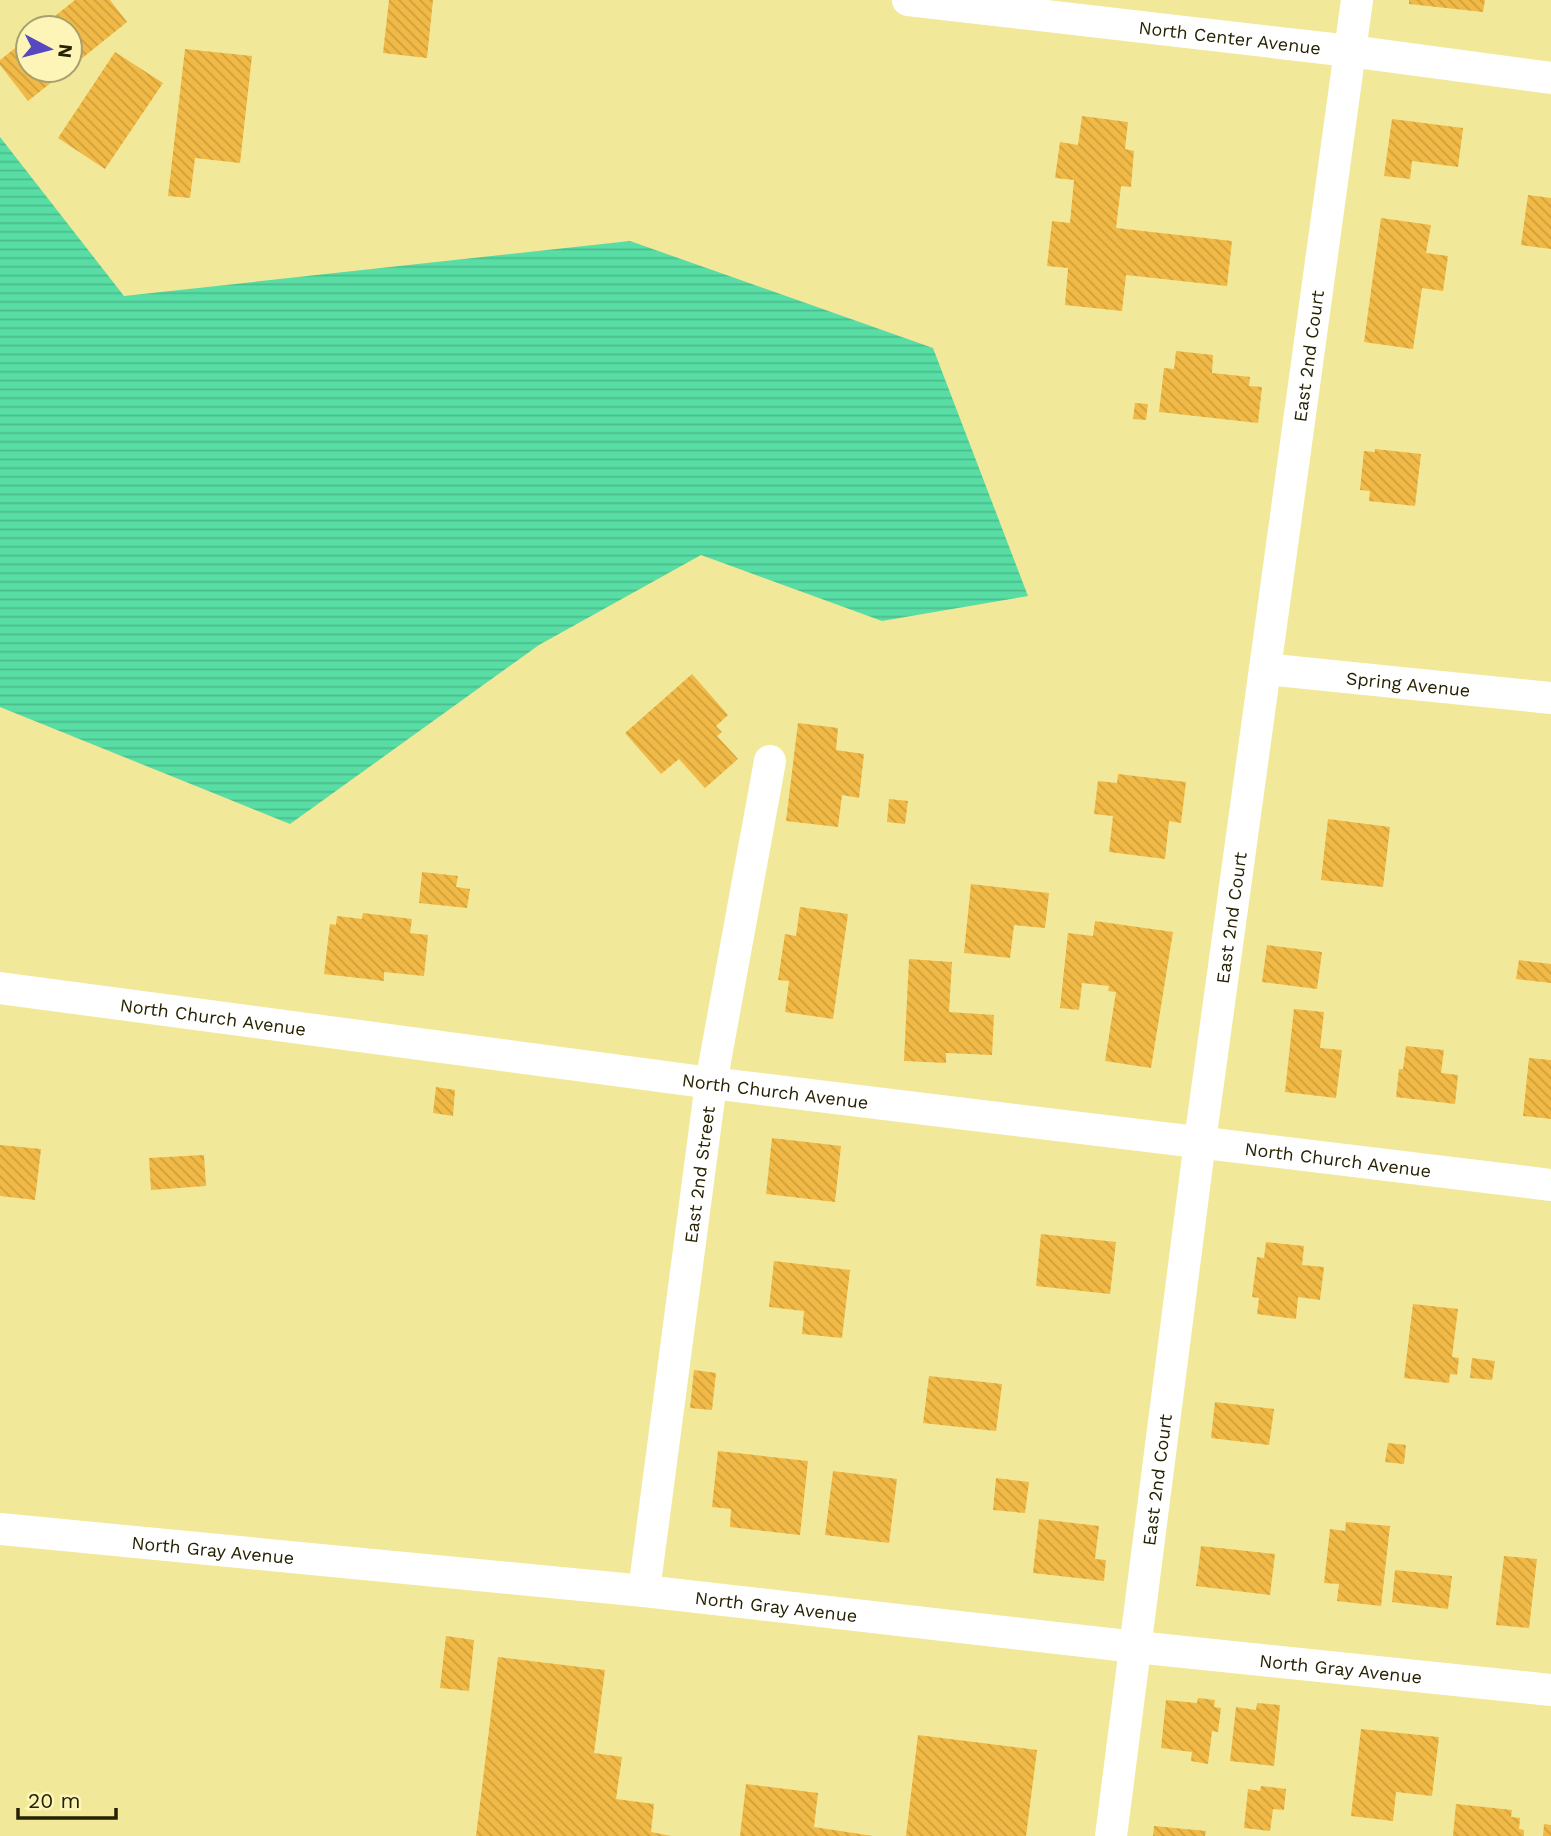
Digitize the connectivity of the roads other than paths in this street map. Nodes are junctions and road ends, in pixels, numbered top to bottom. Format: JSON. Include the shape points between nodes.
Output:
{"nodes":[{"id":1,"x":908,"y":0,"type":"edge"},
{"id":2,"x":1357,"y":0,"type":"edge"},
{"id":3,"x":1350,"y":51,"type":"junction"},
{"id":4,"x":1551,"y":78,"type":"edge"},
{"id":5,"x":1265,"y":669,"type":"junction"},
{"id":6,"x":1551,"y":698,"type":"edge"},
{"id":7,"x":770,"y":761,"type":"dead end"},
{"id":8,"x":1,"y":992,"type":"edge"},
{"id":9,"x":712,"y":1083,"type":"junction"},
{"id":10,"x":1200,"y":1141,"type":"junction"},
{"id":11,"x":1551,"y":1185,"type":"edge"},
{"id":12,"x":0,"y":1529,"type":"edge"},
{"id":13,"x":644,"y":1591,"type":"junction"},
{"id":14,"x":1136,"y":1647,"type":"junction"},
{"id":15,"x":1551,"y":1690,"type":"edge"},
{"id":16,"x":1111,"y":1836,"type":"edge"}],
"edges":[{"from":1,"to":3,"type":"street","name":"North Center Avenue"},
{"from":2,"to":3,"type":"street","name":"East 2nd Court"},
{"from":3,"to":4,"type":"street","name":"North Center Avenue"},
{"from":3,"to":5,"type":"street","name":"East 2nd Court"},
{"from":5,"to":6,"type":"street","name":"Spring Avenue"},
{"from":5,"to":10,"type":"street","name":"East 2nd Court"},
{"from":7,"to":9,"type":"street","name":"East 2nd Street"},
{"from":8,"to":9,"type":"street","name":"North Church Avenue"},
{"from":9,"to":10,"type":"street","name":"North Church Avenue"},
{"from":9,"to":13,"type":"street","name":"East 2nd Street"},
{"from":10,"to":11,"type":"street","name":"North Church Avenue"},
{"from":10,"to":14,"type":"street","name":"East 2nd Court"},
{"from":12,"to":13,"type":"street","name":"North Gray Avenue"},
{"from":13,"to":14,"type":"street","name":"North Gray Avenue"},
{"from":14,"to":15,"type":"street","name":"North Gray Avenue"},
{"from":14,"to":16,"type":"street","name":"East 2nd Court"}]}
